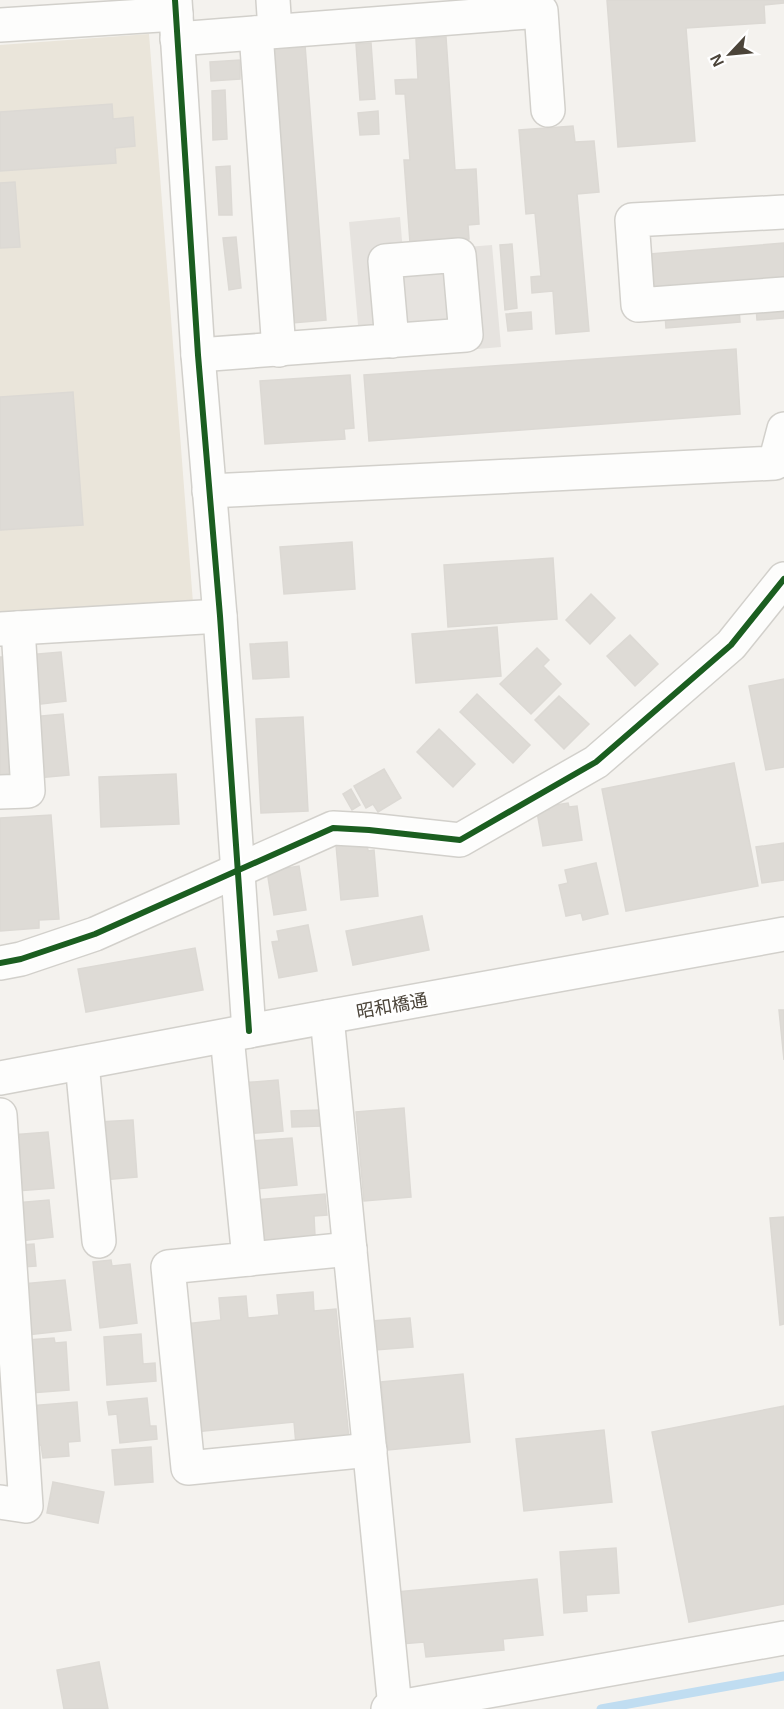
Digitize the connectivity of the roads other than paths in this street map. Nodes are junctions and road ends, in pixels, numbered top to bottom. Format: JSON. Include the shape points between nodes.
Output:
{"nodes":[{"id":1,"x":486,"y":8,"type":"edge"},
{"id":2,"x":387,"y":11,"type":"edge"},
{"id":3,"x":176,"y":17,"type":"edge"},
{"id":4,"x":268,"y":21,"type":"edge"},
{"id":5,"x":0,"y":25,"type":"edge"},
{"id":6,"x":548,"y":110,"type":"dead end"},
{"id":7,"x":784,"y":212,"type":"edge"},
{"id":8,"x":784,"y":294,"type":"edge"},
{"id":9,"x":392,"y":341,"type":"dead end"},
{"id":10,"x":279,"y":350,"type":"junction"},
{"id":11,"x":198,"y":355,"type":"junction"},
{"id":12,"x":784,"y":429,"type":"edge"},
{"id":13,"x":209,"y":491,"type":"junction"},
{"id":14,"x":784,"y":579,"type":"edge"},
{"id":15,"x":220,"y":616,"type":"junction"},
{"id":16,"x":9,"y":628,"type":"edge"},
{"id":17,"x":0,"y":792,"type":"edge"},
{"id":18,"x":238,"y":870,"type":"junction"},
{"id":19,"x":784,"y":934,"type":"edge"},
{"id":20,"x":0,"y":963,"type":"edge"},
{"id":21,"x":327,"y":1017,"type":"junction"},
{"id":22,"x":238,"y":1034,"type":"junction"},
{"id":23,"x":82,"y":1063,"type":"junction"},
{"id":24,"x":0,"y":1078,"type":"edge"},
{"id":25,"x":0,"y":1115,"type":"edge"},
{"id":26,"x":99,"y":1242,"type":"dead end"},
{"id":27,"x":350,"y":1249,"type":"junction"},
{"id":28,"x":249,"y":1259,"type":"junction"},
{"id":29,"x":370,"y":1450,"type":"junction"},
{"id":30,"x":0,"y":1502,"type":"edge"},
{"id":31,"x":784,"y":1638,"type":"edge"},
{"id":32,"x":514,"y":1698,"type":"edge"},
{"id":33,"x":391,"y":1708,"type":"edge"}],
"edges":[{"from":1,"to":2,"type":"street"},
{"from":1,"to":6,"type":"street","via":[[541,11]]},
{"from":2,"to":4,"type":"street"},
{"from":3,"to":4,"type":"street"},
{"from":3,"to":5,"type":"street"},
{"from":3,"to":11,"type":"street"},
{"from":4,"to":10,"type":"street"},
{"from":7,"to":8,"type":"street","via":[[632,220],[638,305]]},
{"from":9,"to":10,"type":"street"},
{"from":10,"to":11,"type":"street"},
{"from":11,"to":13,"type":"street"},
{"from":12,"to":13,"type":"street","via":[[775,463]]},
{"from":13,"to":15,"type":"street"},
{"from":14,"to":18,"type":"street","via":[[731,645],[596,762],[460,840],[333,828]]},
{"from":15,"to":16,"type":"street"},
{"from":15,"to":18,"type":"street"},
{"from":16,"to":17,"type":"street","via":[[28,790]]},
{"from":18,"to":20,"type":"street","via":[[95,934]]},
{"from":18,"to":22,"type":"street"},
{"from":19,"to":21,"type":"street","name":"昭和橋通"},
{"from":21,"to":22,"type":"street","name":"昭和橋通"},
{"from":21,"to":27,"type":"street"},
{"from":22,"to":23,"type":"street","name":"昭和橋通"},
{"from":22,"to":28,"type":"street"},
{"from":23,"to":24,"type":"street","name":"昭和橋通"},
{"from":23,"to":26,"type":"street"},
{"from":25,"to":30,"type":"street","via":[[26,1506]]},
{"from":27,"to":28,"type":"street"},
{"from":27,"to":29,"type":"street"},
{"from":28,"to":29,"type":"street","via":[[168,1267],[188,1468]]},
{"from":29,"to":33,"type":"street"},
{"from":31,"to":32,"type":"street"},
{"from":32,"to":33,"type":"street"}]}
